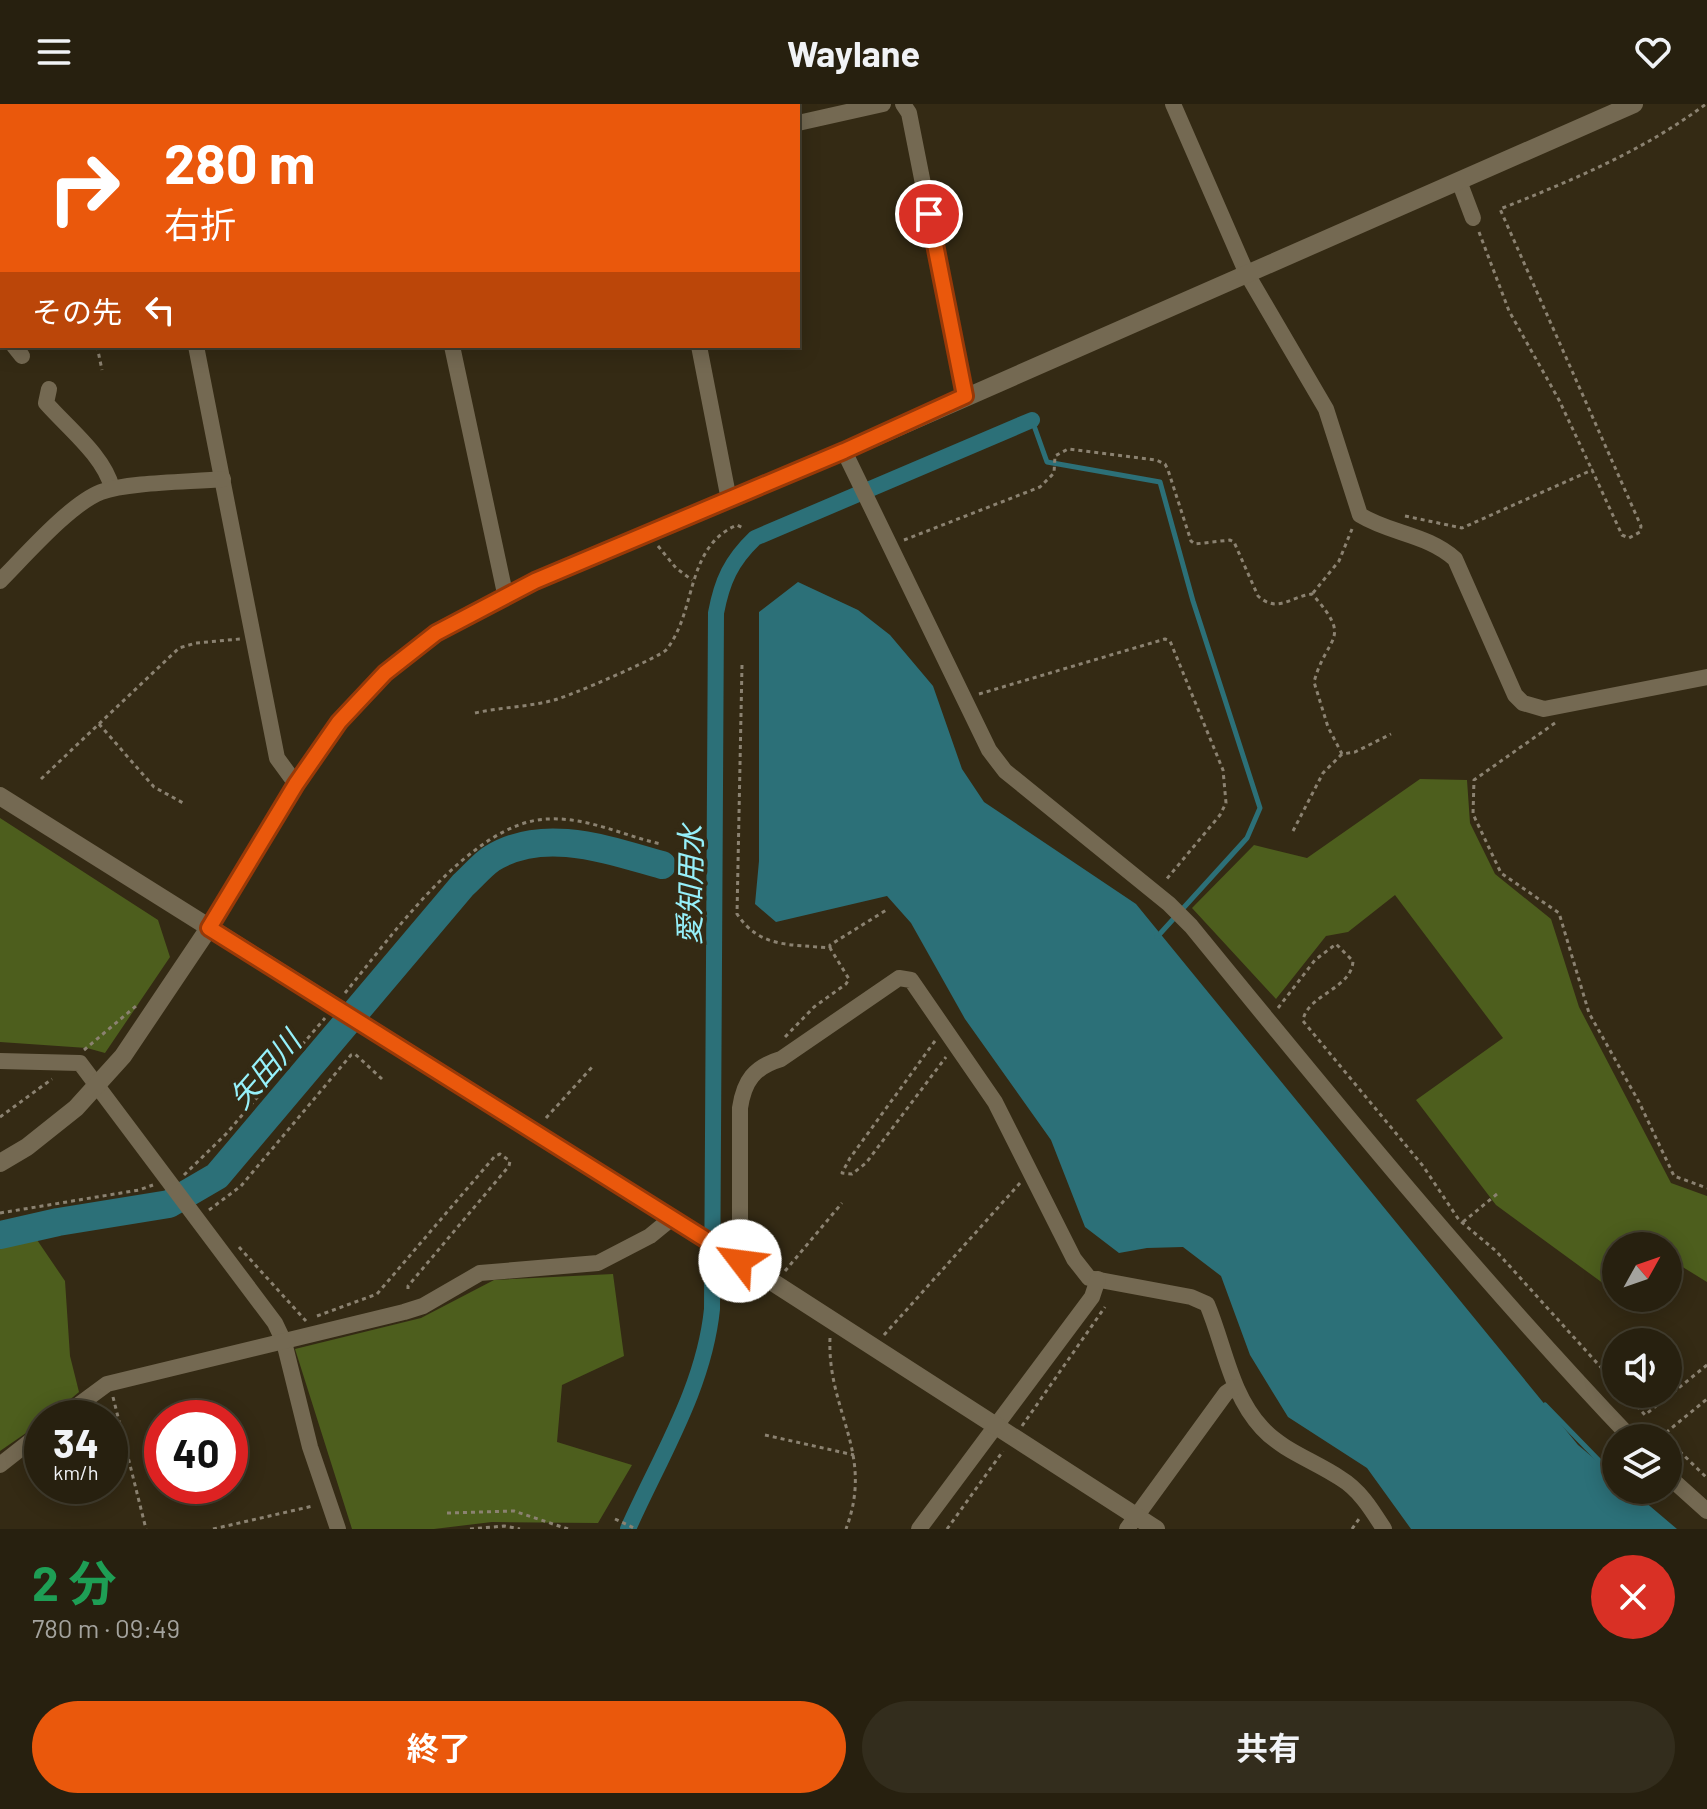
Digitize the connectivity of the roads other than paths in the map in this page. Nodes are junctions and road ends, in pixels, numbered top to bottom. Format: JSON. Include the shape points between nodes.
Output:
{"nodes":[{"id":1,"x":883,"y":104,"type":"edge"},
{"id":2,"x":903,"y":104,"type":"edge"},
{"id":3,"x":1173,"y":104,"type":"edge"},
{"id":4,"x":1634,"y":104,"type":"edge"},
{"id":5,"x":800,"y":123,"type":"edge"},
{"id":6,"x":1459,"y":181,"type":"junction"},
{"id":7,"x":1473,"y":218,"type":"road end"},
{"id":8,"x":1247,"y":274,"type":"junction"},
{"id":9,"x":196,"y":348,"type":"edge"},
{"id":10,"x":452,"y":348,"type":"edge"},
{"id":11,"x":699,"y":348,"type":"edge"},
{"id":12,"x":49,"y":389,"type":"dead end"},
{"id":13,"x":965,"y":396,"type":"junction"},
{"id":14,"x":844,"y":451,"type":"junction"},
{"id":15,"x":223,"y":479,"type":"junction"},
{"id":16,"x":112,"y":488,"type":"junction"},
{"id":17,"x":729,"y":500,"type":"junction"},
{"id":18,"x":0,"y":581,"type":"edge"},
{"id":19,"x":506,"y":598,"type":"junction"},
{"id":20,"x":1707,"y":677,"type":"edge"},
{"id":21,"x":296,"y":784,"type":"junction"},
{"id":22,"x":0,"y":796,"type":"edge"},
{"id":23,"x":209,"y":928,"type":"junction"},
{"id":24,"x":0,"y":1061,"type":"edge"},
{"id":25,"x":0,"y":1163,"type":"edge"},
{"id":26,"x":672,"y":1218,"type":"junction"},
{"id":27,"x":734,"y":1258,"type":"junction"},
{"id":28,"x":1106,"y":1281,"type":"junction"},
{"id":29,"x":284,"y":1342,"type":"junction"},
{"id":30,"x":1235,"y":1387,"type":"junction"},
{"id":31,"x":87,"y":1400,"type":"edge"},
{"id":32,"x":1617,"y":1424,"type":"edge"},
{"id":33,"x":997,"y":1425,"type":"junction"},
{"id":34,"x":24,"y":1446,"type":"edge"},
{"id":35,"x":0,"y":1465,"type":"edge"},
{"id":36,"x":1682,"y":1489,"type":"edge"},
{"id":37,"x":1707,"y":1511,"type":"edge"},
{"id":38,"x":1132,"y":1522,"type":"edge"},
{"id":39,"x":338,"y":1529,"type":"edge"},
{"id":40,"x":919,"y":1529,"type":"edge"},
{"id":41,"x":1156,"y":1529,"type":"edge"},
{"id":42,"x":1384,"y":1529,"type":"edge"}],
"edges":[{"from":1,"to":5,"type":"street"},
{"from":2,"to":13,"type":"street"},
{"from":3,"to":8,"type":"street"},
{"from":4,"to":6,"type":"street"},
{"from":6,"to":7,"type":"street"},
{"from":6,"to":8,"type":"street"},
{"from":8,"to":13,"type":"street"},
{"from":8,"to":20,"type":"street","via":[[1326,409],[1360,515],[1438,544],[1455,559],[1515,695],[1534,708],[1558,708]]},
{"from":9,"to":15,"type":"street"},
{"from":10,"to":19,"type":"street"},
{"from":11,"to":17,"type":"street"},
{"from":12,"to":16,"type":"street","via":[[46,403],[99,461]]},
{"from":13,"to":14,"type":"street"},
{"from":14,"to":17,"type":"street"},
{"from":14,"to":32,"type":"street","via":[[989,750],[1005,771],[1191,926],[1448,1234]]},
{"from":15,"to":16,"type":"street"},
{"from":15,"to":21,"type":"street","via":[[277,758]]},
{"from":16,"to":18,"type":"street","via":[[85,501]]},
{"from":17,"to":19,"type":"street"},
{"from":19,"to":21,"type":"street","via":[[436,633],[385,673],[339,722]]},
{"from":21,"to":23,"type":"street"},
{"from":22,"to":23,"type":"street"},
{"from":23,"to":25,"type":"street","via":[[135,1040],[85,1099]]},
{"from":23,"to":26,"type":"street"},
{"from":24,"to":29,"type":"street","via":[[80,1063]]},
{"from":26,"to":27,"type":"street"},
{"from":26,"to":29,"type":"street","via":[[640,1243],[598,1263],[480,1273],[412,1309],[307,1328]]},
{"from":27,"to":28,"type":"street","via":[[743,1089],[763,1065],[781,1059],[899,978],[911,980],[995,1102],[1074,1259],[1089,1278]]},
{"from":27,"to":33,"type":"street"},
{"from":28,"to":30,"type":"street","via":[[1207,1304]]},
{"from":28,"to":33,"type":"street"},
{"from":29,"to":31,"type":"street","via":[[110,1384]]},
{"from":29,"to":39,"type":"street","via":[[310,1447]]},
{"from":30,"to":38,"type":"street"},
{"from":30,"to":42,"type":"street","via":[[1263,1429],[1342,1479],[1366,1500]]},
{"from":33,"to":38,"type":"street"},
{"from":33,"to":40,"type":"street"},
{"from":34,"to":35,"type":"street"},
{"from":36,"to":37,"type":"street"},
{"from":38,"to":41,"type":"street"}]}
